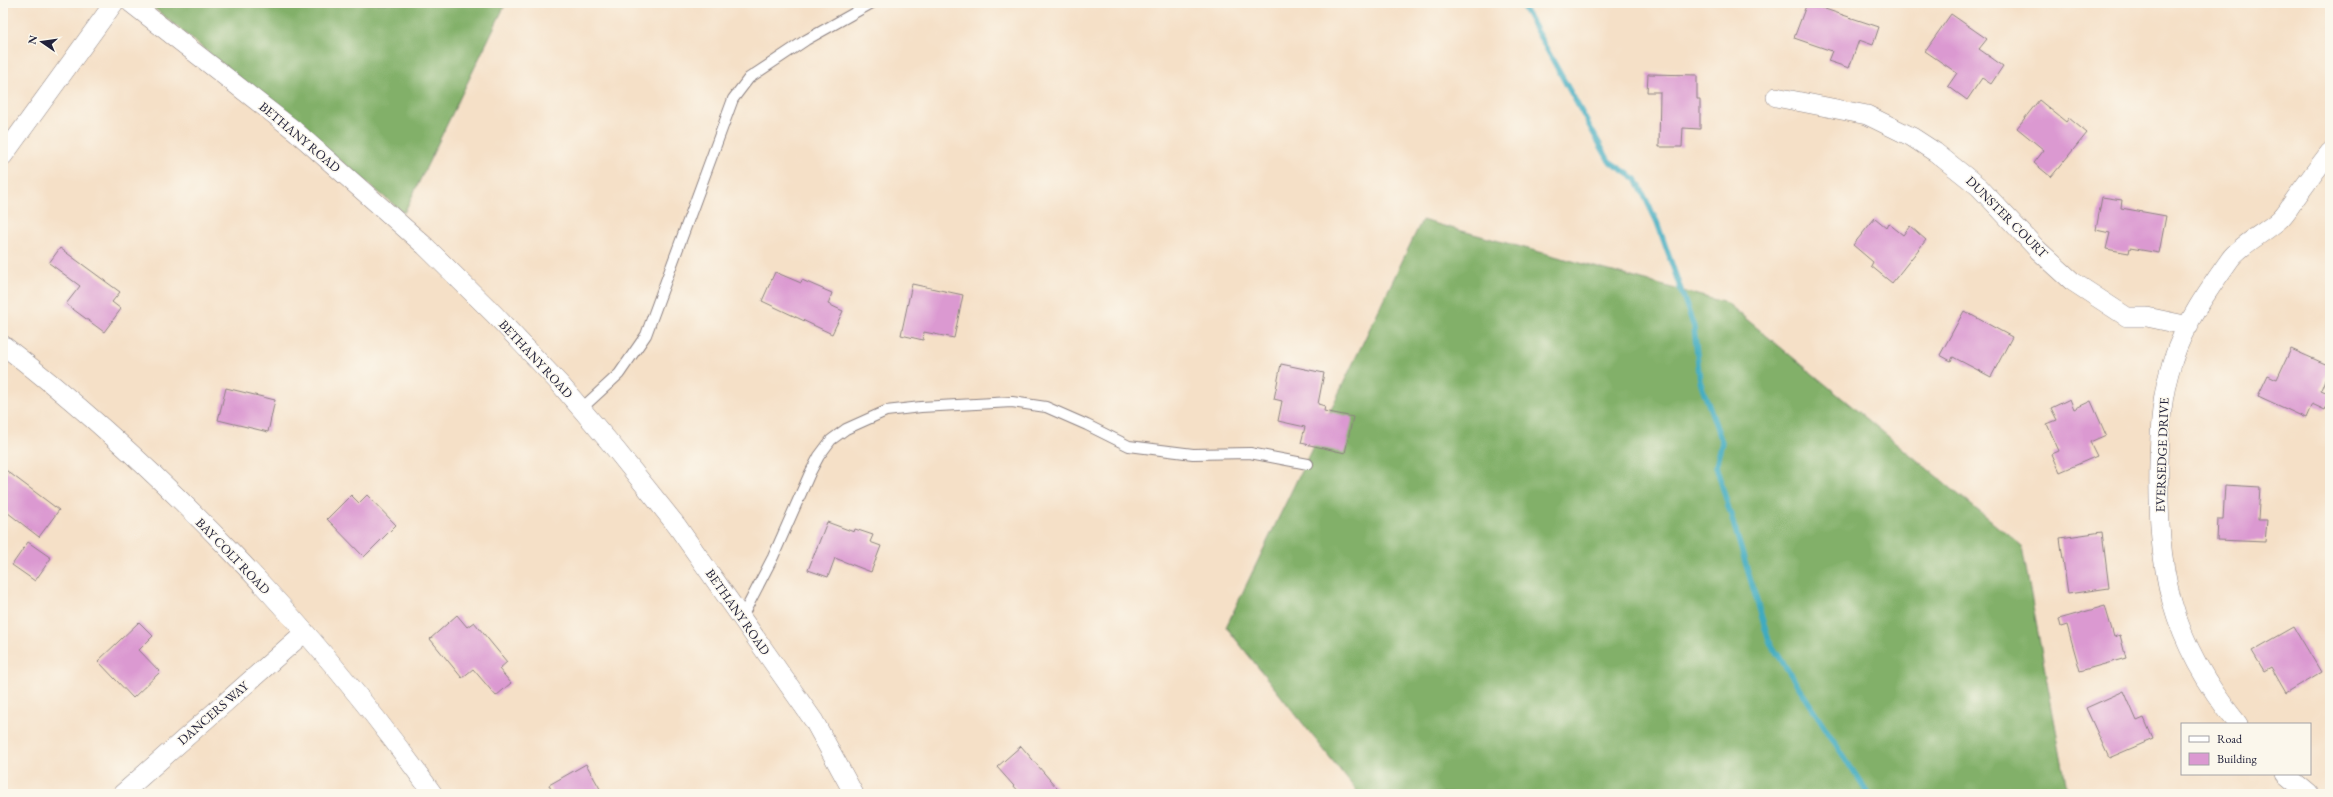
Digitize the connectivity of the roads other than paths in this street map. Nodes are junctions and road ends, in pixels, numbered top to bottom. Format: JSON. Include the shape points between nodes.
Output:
{"nodes":[{"id":1,"x":114,"y":3,"type":"edge"},
{"id":2,"x":131,"y":3,"type":"edge"},
{"id":3,"x":872,"y":3,"type":"edge"},
{"id":4,"x":1776,"y":97,"type":"dead end"},
{"id":5,"x":2330,"y":152,"type":"edge"},
{"id":6,"x":3,"y":156,"type":"edge"},
{"id":7,"x":2189,"y":326,"type":"junction"},
{"id":8,"x":3,"y":345,"type":"edge"},
{"id":9,"x":581,"y":409,"type":"junction"},
{"id":10,"x":1308,"y":464,"type":"dead end"},
{"id":11,"x":742,"y":617,"type":"junction"},
{"id":12,"x":305,"y":632,"type":"junction"},
{"id":13,"x":2237,"y":723,"type":"edge"},
{"id":14,"x":2286,"y":775,"type":"edge"},
{"id":15,"x":122,"y":794,"type":"edge"},
{"id":16,"x":433,"y":794,"type":"edge"},
{"id":17,"x":854,"y":794,"type":"edge"},
{"id":18,"x":2309,"y":794,"type":"edge"}],
"edges":[{"from":1,"to":6,"type":"street"},
{"from":2,"to":9,"type":"street","name":"BETHANY ROAD","via":[[294,130],[425,246],[494,314]]},
{"from":3,"to":9,"type":"lane","via":[[806,40],[749,78],[737,93],[722,127],[646,335],[619,374]]},
{"from":4,"to":7,"type":"street","name":"DUNSTER COURT","via":[[1866,115],[1912,137],[1979,187],[2038,250],[2072,281],[2127,317]]},
{"from":5,"to":7,"type":"street","name":"EVERSEDGE DRIVE","via":[[2281,218],[2233,256]]},
{"from":7,"to":13,"type":"street","name":"EVERSEDGE DRIVE","via":[[2173,358],[2161,412],[2158,496],[2161,552],[2172,606],[2185,639],[2207,682]]},
{"from":8,"to":12,"type":"street","name":"BAY COLT ROAD","via":[[124,447],[218,538]]},
{"from":9,"to":11,"type":"street","name":"BETHANY ROAD","via":[[677,526]]},
{"from":10,"to":11,"type":"lane","via":[[1250,453],[1193,454],[1129,446],[1046,407],[1012,402],[921,406],[886,411],[846,429],[831,440],[819,456],[773,557]]},
{"from":11,"to":17,"type":"street","name":"BETHANY ROAD","via":[[814,721]]},
{"from":12,"to":15,"type":"street","name":"DANCERS WAY"},
{"from":12,"to":16,"type":"street","name":"BAY COLT ROAD"},
{"from":14,"to":18,"type":"street"}]}
